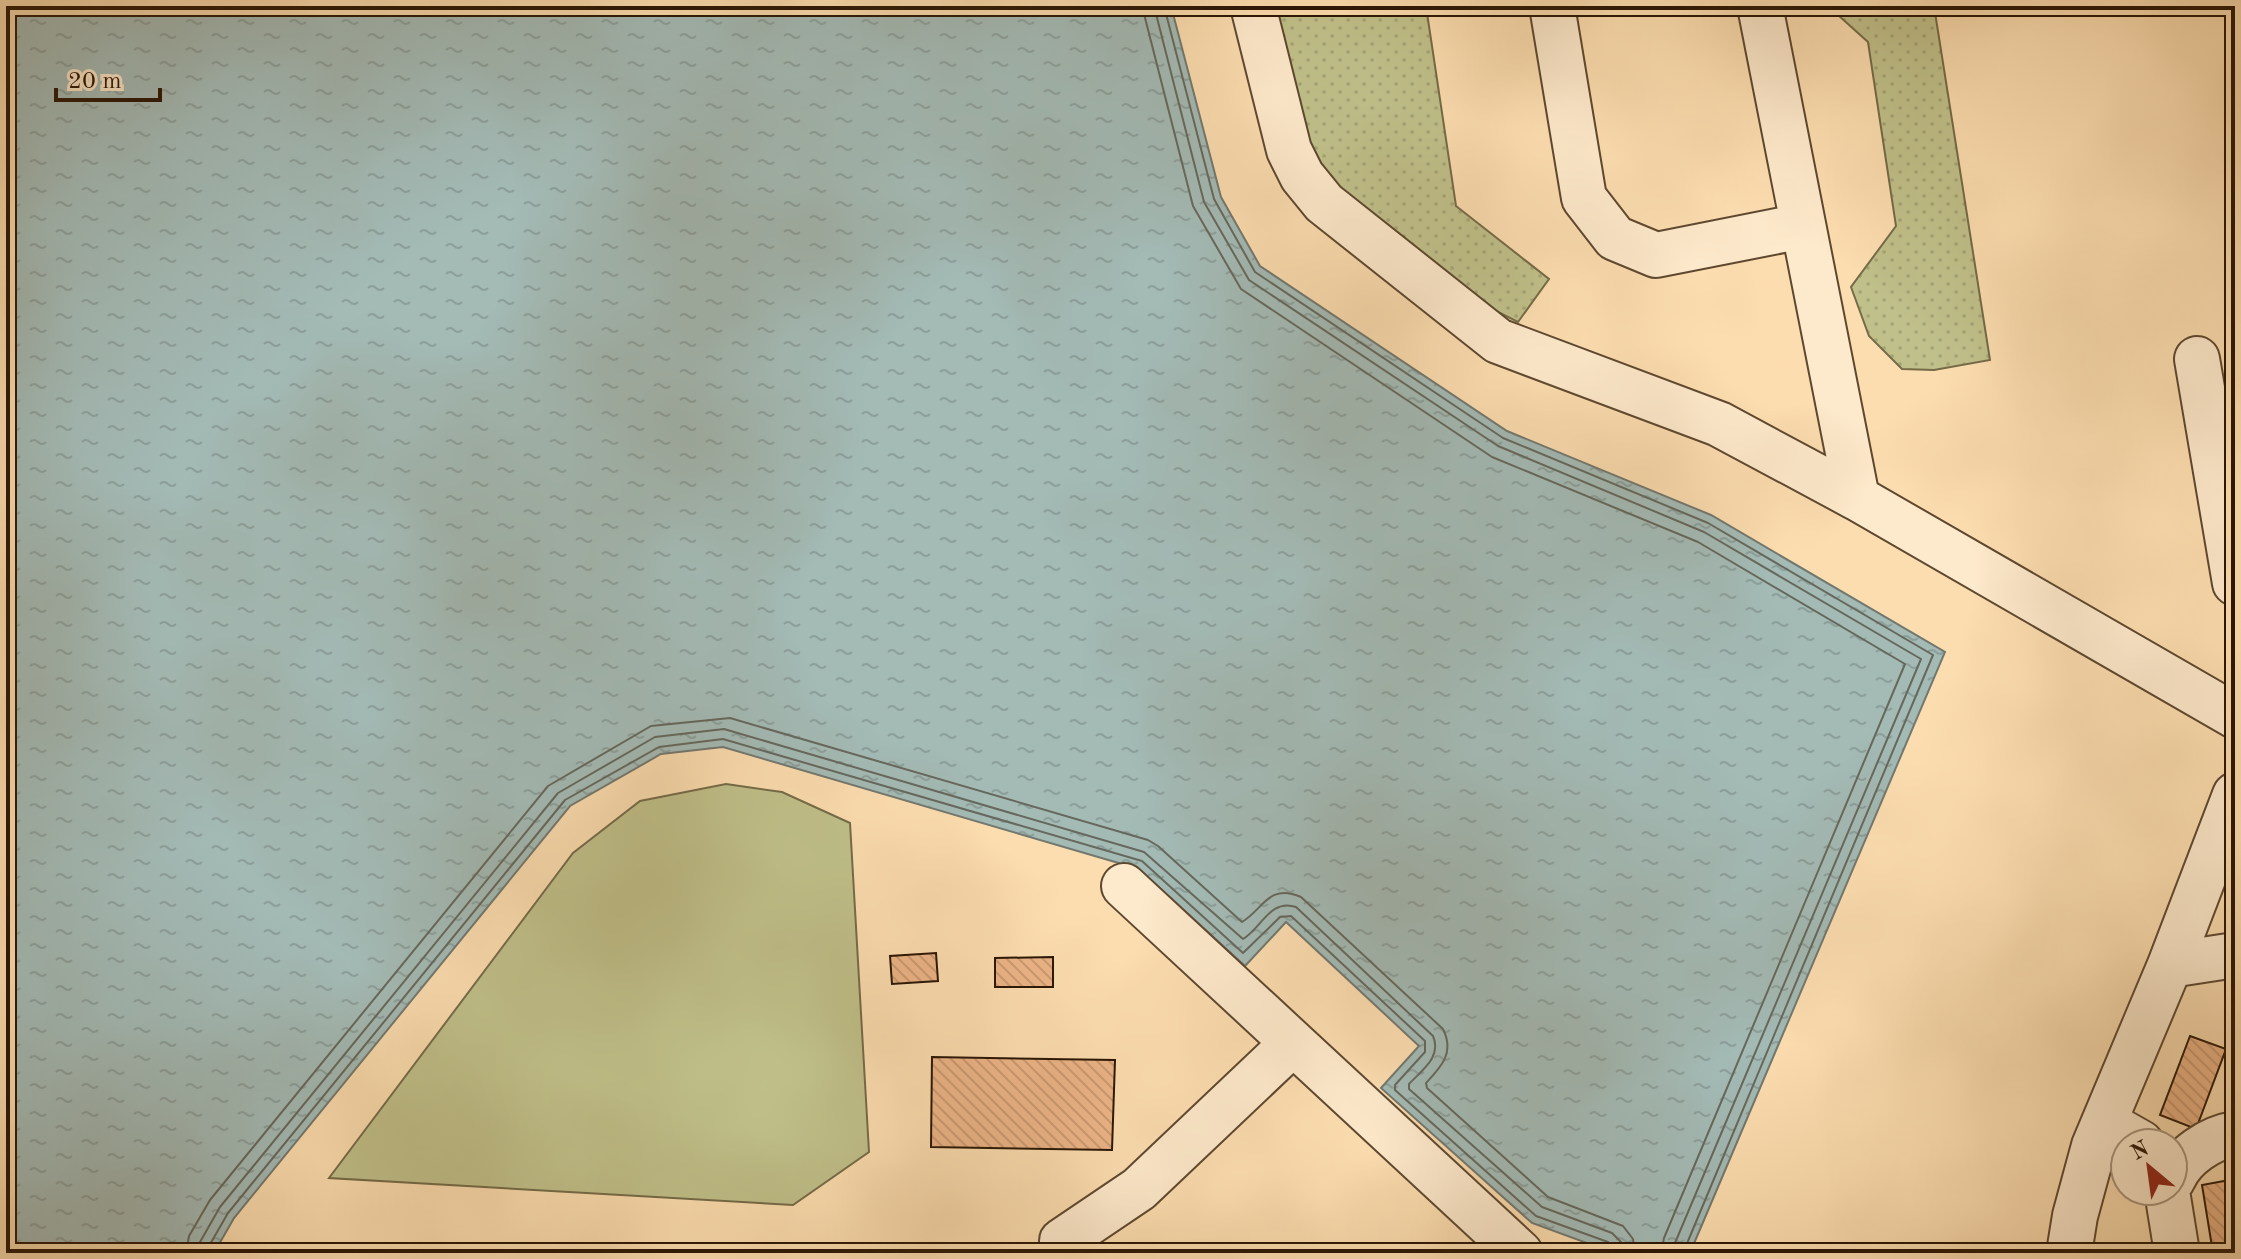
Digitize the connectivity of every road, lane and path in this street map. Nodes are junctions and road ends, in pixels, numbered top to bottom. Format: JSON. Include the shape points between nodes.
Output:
{"nodes":[{"id":1,"x":1253,"y":6,"type":"edge"},
{"id":2,"x":1552,"y":6,"type":"edge"},
{"id":3,"x":1760,"y":6,"type":"edge"},
{"id":4,"x":1803,"y":226,"type":"junction"},
{"id":5,"x":2197,"y":359,"type":"dead end"},
{"id":6,"x":1857,"y":498,"type":"junction"},
{"id":7,"x":2235,"y":583,"type":"edge"},
{"id":8,"x":2235,"y":716,"type":"edge"},
{"id":9,"x":2235,"y":795,"type":"edge"},
{"id":10,"x":1124,"y":886,"type":"dead end"},
{"id":11,"x":2235,"y":955,"type":"edge"},
{"id":12,"x":2170,"y":965,"type":"junction"},
{"id":13,"x":1293,"y":1043,"type":"junction"},
{"id":14,"x":2125,"y":1127,"type":"edge"},
{"id":15,"x":2235,"y":1134,"type":"edge"},
{"id":16,"x":2109,"y":1139,"type":"edge"},
{"id":17,"x":2189,"y":1161,"type":"edge"},
{"id":18,"x":2175,"y":1207,"type":"edge"},
{"id":19,"x":1062,"y":1253,"type":"edge"},
{"id":20,"x":1520,"y":1253,"type":"edge"},
{"id":21,"x":2069,"y":1253,"type":"edge"},
{"id":22,"x":2177,"y":1253,"type":"edge"}],
"edges":[{"from":1,"to":6,"type":"lane","via":[[1289,150],[1324,203],[1498,341],[1719,424]]},
{"from":2,"to":4,"type":"lane","via":[[1584,198],[1615,238],[1656,255]]},
{"from":3,"to":4,"type":"lane"},
{"from":4,"to":6,"type":"lane"},
{"from":5,"to":7,"type":"lane"},
{"from":6,"to":8,"type":"lane"},
{"from":9,"to":12,"type":"lane"},
{"from":10,"to":13,"type":"lane"},
{"from":11,"to":12,"type":"lane"},
{"from":12,"to":14,"type":"lane"},
{"from":13,"to":19,"type":"lane","via":[[1139,1189],[1062,1241]]},
{"from":13,"to":20,"type":"lane"},
{"from":15,"to":17,"type":"lane","via":[[2218,1137]]},
{"from":16,"to":21,"type":"lane","via":[[2094,1146]]},
{"from":18,"to":22,"type":"lane"}]}
